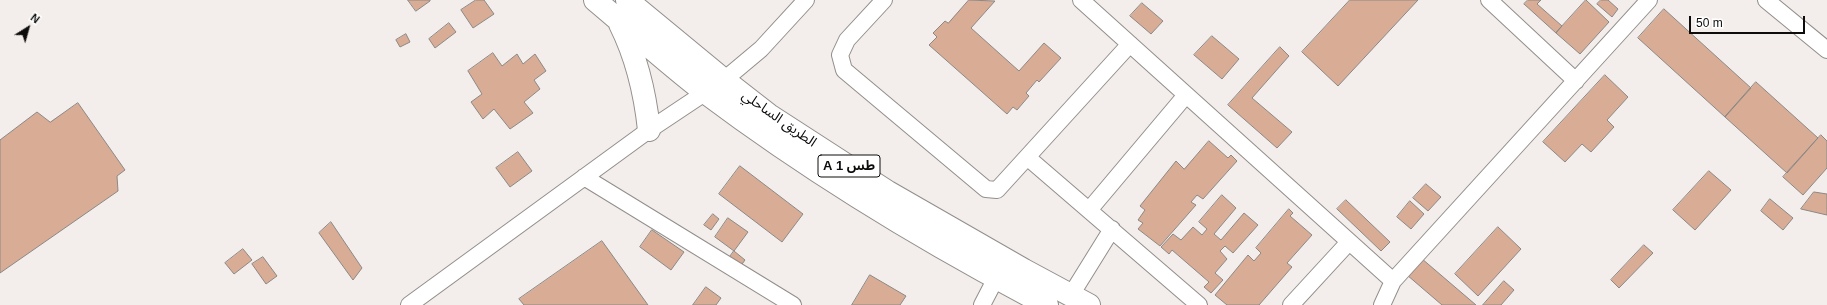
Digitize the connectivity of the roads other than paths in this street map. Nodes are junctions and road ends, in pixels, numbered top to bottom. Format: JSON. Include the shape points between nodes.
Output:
{"nodes":[{"id":1,"x":595,"y":0,"type":"edge"},
{"id":2,"x":806,"y":0,"type":"edge"},
{"id":3,"x":884,"y":0,"type":"edge"},
{"id":4,"x":1081,"y":0,"type":"edge"},
{"id":5,"x":1489,"y":0,"type":"edge"},
{"id":6,"x":1649,"y":0,"type":"edge"},
{"id":7,"x":1766,"y":0,"type":"edge"},
{"id":8,"x":622,"y":9,"type":"edge"},
{"id":9,"x":1130,"y":44,"type":"junction"},
{"id":10,"x":1827,"y":50,"type":"edge"},
{"id":11,"x":724,"y":80,"type":"junction"},
{"id":12,"x":1576,"y":81,"type":"junction"},
{"id":13,"x":705,"y":92,"type":"junction"},
{"id":14,"x":1186,"y":95,"type":"junction"},
{"id":15,"x":649,"y":130,"type":"junction"},
{"id":16,"x":1027,"y":157,"type":"junction"},
{"id":17,"x":584,"y":177,"type":"junction"},
{"id":18,"x":1090,"y":209,"type":"junction"},
{"id":19,"x":1112,"y":229,"type":"junction"},
{"id":20,"x":1349,"y":242,"type":"junction"},
{"id":21,"x":996,"y":278,"type":"junction"},
{"id":22,"x":1393,"y":281,"type":"junction"},
{"id":23,"x":1080,"y":300,"type":"edge"},
{"id":24,"x":409,"y":305,"type":"edge"},
{"id":25,"x":793,"y":305,"type":"edge"},
{"id":26,"x":982,"y":305,"type":"edge"},
{"id":27,"x":1047,"y":305,"type":"edge"},
{"id":28,"x":1199,"y":305,"type":"edge"},
{"id":29,"x":1291,"y":305,"type":"edge"},
{"id":30,"x":1382,"y":305,"type":"edge"}],
"edges":[{"from":1,"to":8,"type":"highway","name":"الطريق الساحلي","number":"A 1 طس"},
{"from":2,"to":11,"type":"street","via":[[761,48]]},
{"from":3,"to":16,"type":"street","via":[[847,40],[840,55],[844,70],[986,190],[997,190]]},
{"from":4,"to":9,"type":"street"},
{"from":5,"to":12,"type":"street"},
{"from":6,"to":12,"type":"street"},
{"from":7,"to":10,"type":"street"},
{"from":8,"to":11,"type":"highway","name":"الطريق الساحلي","number":"A 1 طس"},
{"from":8,"to":13,"type":"highway","name":"الطريق الساحلي","number":"A 1 طس"},
{"from":8,"to":15,"type":"highway","via":[[640,72]]},
{"from":9,"to":14,"type":"street"},
{"from":9,"to":16,"type":"street"},
{"from":11,"to":13,"type":"street"},
{"from":11,"to":23,"type":"highway","name":"الطريق الساحلي","number":"A 1 طس","via":[[769,115],[888,192]]},
{"from":12,"to":22,"type":"street"},
{"from":13,"to":15,"type":"street"},
{"from":13,"to":21,"type":"highway","name":"الطريق الساحلي","number":"A 1 طس","via":[[833,183]]},
{"from":14,"to":18,"type":"street"},
{"from":14,"to":20,"type":"street"},
{"from":15,"to":17,"type":"street"},
{"from":16,"to":18,"type":"street"},
{"from":17,"to":24,"type":"street"},
{"from":17,"to":25,"type":"street"},
{"from":18,"to":19,"type":"street"},
{"from":19,"to":23,"type":"street"},
{"from":19,"to":28,"type":"street"},
{"from":20,"to":22,"type":"street"},
{"from":20,"to":29,"type":"street"},
{"from":21,"to":26,"type":"street"},
{"from":21,"to":27,"type":"highway","name":"الطريق الساحلي","number":"A 1 طس"},
{"from":22,"to":30,"type":"street"}]}
